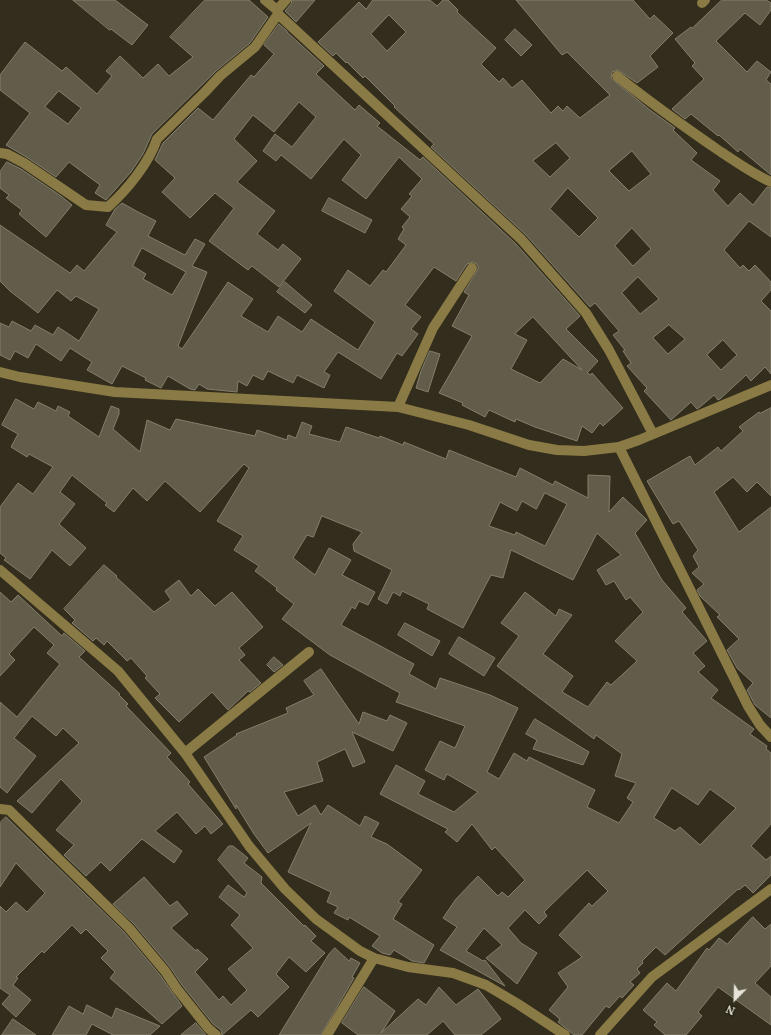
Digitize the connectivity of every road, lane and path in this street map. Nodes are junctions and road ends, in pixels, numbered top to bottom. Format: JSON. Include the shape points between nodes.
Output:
{"nodes":[{"id":1,"x":265,"y":0,"type":"edge"},
{"id":2,"x":286,"y":0,"type":"edge"},
{"id":3,"x":278,"y":12,"type":"junction"},
{"id":4,"x":617,"y":76,"type":"dead end"},
{"id":5,"x":0,"y":153,"type":"edge"},
{"id":6,"x":771,"y":182,"type":"edge"},
{"id":7,"x":472,"y":268,"type":"dead end"},
{"id":8,"x":0,"y":372,"type":"edge"},
{"id":9,"x":771,"y":384,"type":"edge"},
{"id":10,"x":398,"y":407,"type":"junction"},
{"id":11,"x":653,"y":434,"type":"junction"},
{"id":12,"x":619,"y":447,"type":"junction"},
{"id":13,"x":0,"y":570,"type":"edge"},
{"id":14,"x":309,"y":652,"type":"dead end"},
{"id":15,"x":771,"y":736,"type":"edge"},
{"id":16,"x":185,"y":753,"type":"junction"},
{"id":17,"x":0,"y":809,"type":"edge"},
{"id":18,"x":771,"y":889,"type":"edge"},
{"id":19,"x":374,"y":958,"type":"junction"},
{"id":20,"x":216,"y":1035,"type":"edge"},
{"id":21,"x":327,"y":1035,"type":"edge"},
{"id":22,"x":565,"y":1035,"type":"edge"},
{"id":23,"x":600,"y":1035,"type":"edge"}],
"edges":[{"from":1,"to":3,"type":"street"},
{"from":2,"to":3,"type":"street"},
{"from":3,"to":5,"type":"street","via":[[255,47],[220,76],[157,139],[139,172],[108,207],[86,206],[24,163]]},
{"from":3,"to":11,"type":"street","via":[[521,239],[586,313],[609,350]]},
{"from":4,"to":6,"type":"street","via":[[656,107],[758,176]]},
{"from":7,"to":10,"type":"street","via":[[433,328]]},
{"from":8,"to":10,"type":"street","via":[[115,392]]},
{"from":9,"to":11,"type":"street"},
{"from":10,"to":12,"type":"street","via":[[557,450],[584,451]]},
{"from":11,"to":12,"type":"street"},
{"from":12,"to":15,"type":"street","via":[[748,706],[760,725]]},
{"from":13,"to":16,"type":"street","via":[[118,671]]},
{"from":14,"to":16,"type":"street"},
{"from":16,"to":19,"type":"street","via":[[249,846],[285,889],[316,920]]},
{"from":17,"to":20,"type":"street","via":[[9,810],[129,928],[165,971],[176,989]]},
{"from":18,"to":23,"type":"street","via":[[652,977]]},
{"from":19,"to":21,"type":"street"},
{"from":19,"to":22,"type":"street","via":[[408,967],[452,973],[486,985]]}]}
